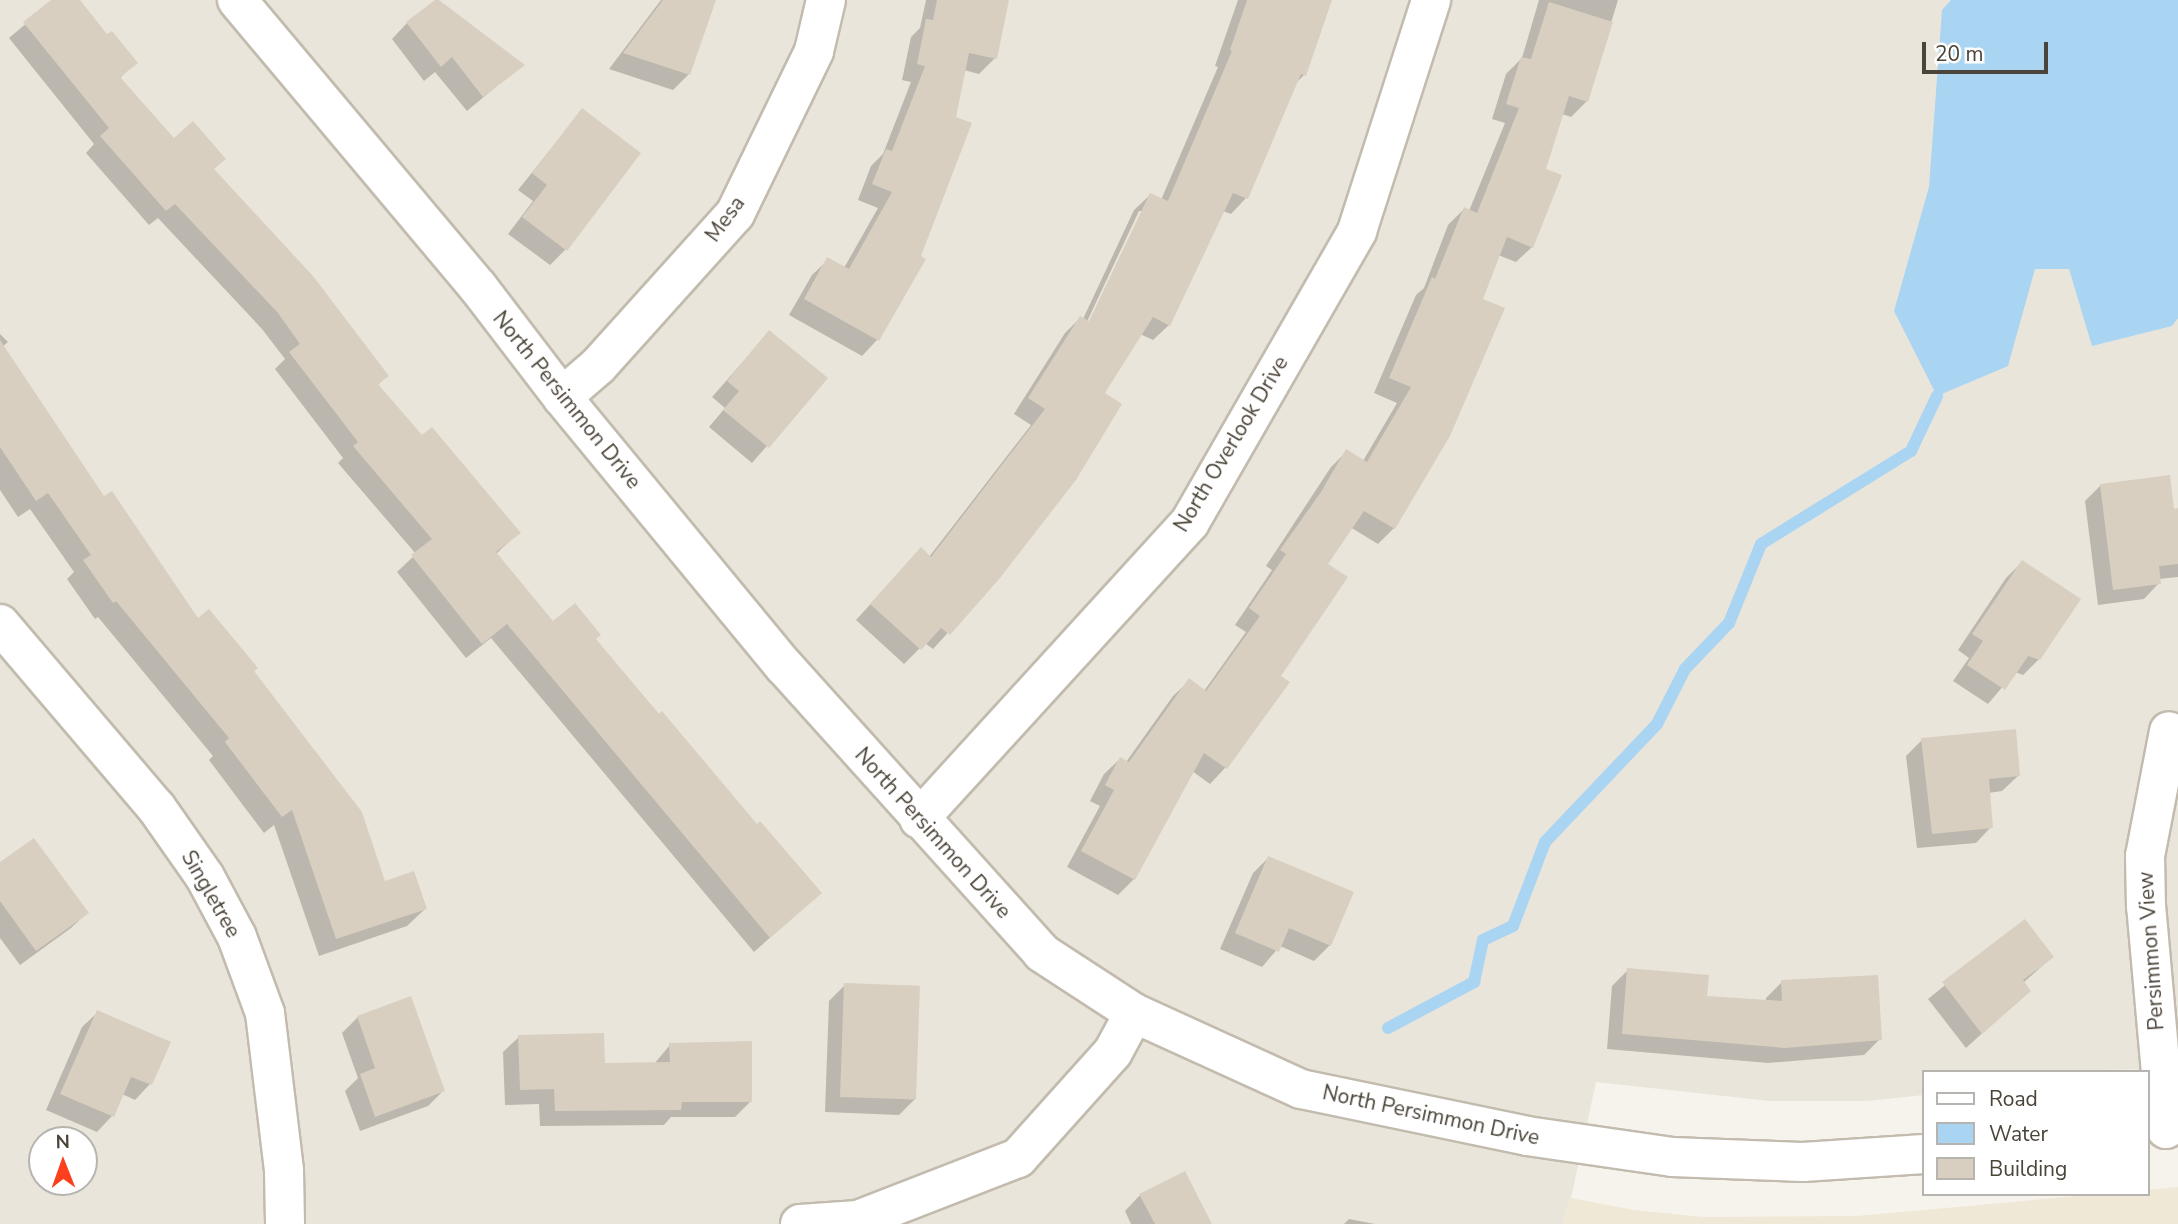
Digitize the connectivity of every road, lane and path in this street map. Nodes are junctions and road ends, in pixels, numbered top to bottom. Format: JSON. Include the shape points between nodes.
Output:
{"nodes":[{"id":1,"x":237,"y":0,"type":"edge"},
{"id":2,"x":826,"y":0,"type":"edge"},
{"id":3,"x":1431,"y":0,"type":"edge"},
{"id":4,"x":562,"y":397,"type":"junction"},
{"id":5,"x":0,"y":624,"type":"edge"},
{"id":6,"x":2169,"y":731,"type":"dead end"},
{"id":7,"x":919,"y":819,"type":"junction"},
{"id":8,"x":1133,"y":1013,"type":"junction"},
{"id":9,"x":2164,"y":1130,"type":"edge"},
{"id":10,"x":1923,"y":1154,"type":"edge"},
{"id":11,"x":285,"y":1224,"type":"edge"},
{"id":12,"x":800,"y":1224,"type":"edge"}],
"edges":[{"from":1,"to":4,"type":"street","name":"North Persimmon Drive","via":[[478,287]]},
{"from":2,"to":4,"type":"street","name":"Mesa","via":[[814,51],[735,214],[598,366]]},
{"from":3,"to":7,"type":"street","name":"North Overlook Drive","via":[[1357,231],[1190,522]]},
{"from":4,"to":7,"type":"street","name":"North Persimmon Drive","via":[[784,666]]},
{"from":5,"to":11,"type":"street","name":"Singletree","via":[[156,807],[205,877],[237,937],[265,1013],[284,1171]]},
{"from":6,"to":9,"type":"street","name":"Persimmon View","via":[[2145,856]]},
{"from":7,"to":8,"type":"street","name":"North Persimmon Drive","via":[[1042,953]]},
{"from":8,"to":10,"type":"street","name":"North Persimmon Drive","via":[[1301,1089],[1527,1136],[1672,1157],[1803,1162]]},
{"from":8,"to":12,"type":"street","via":[[1113,1052],[1018,1158],[858,1220]]}]}
